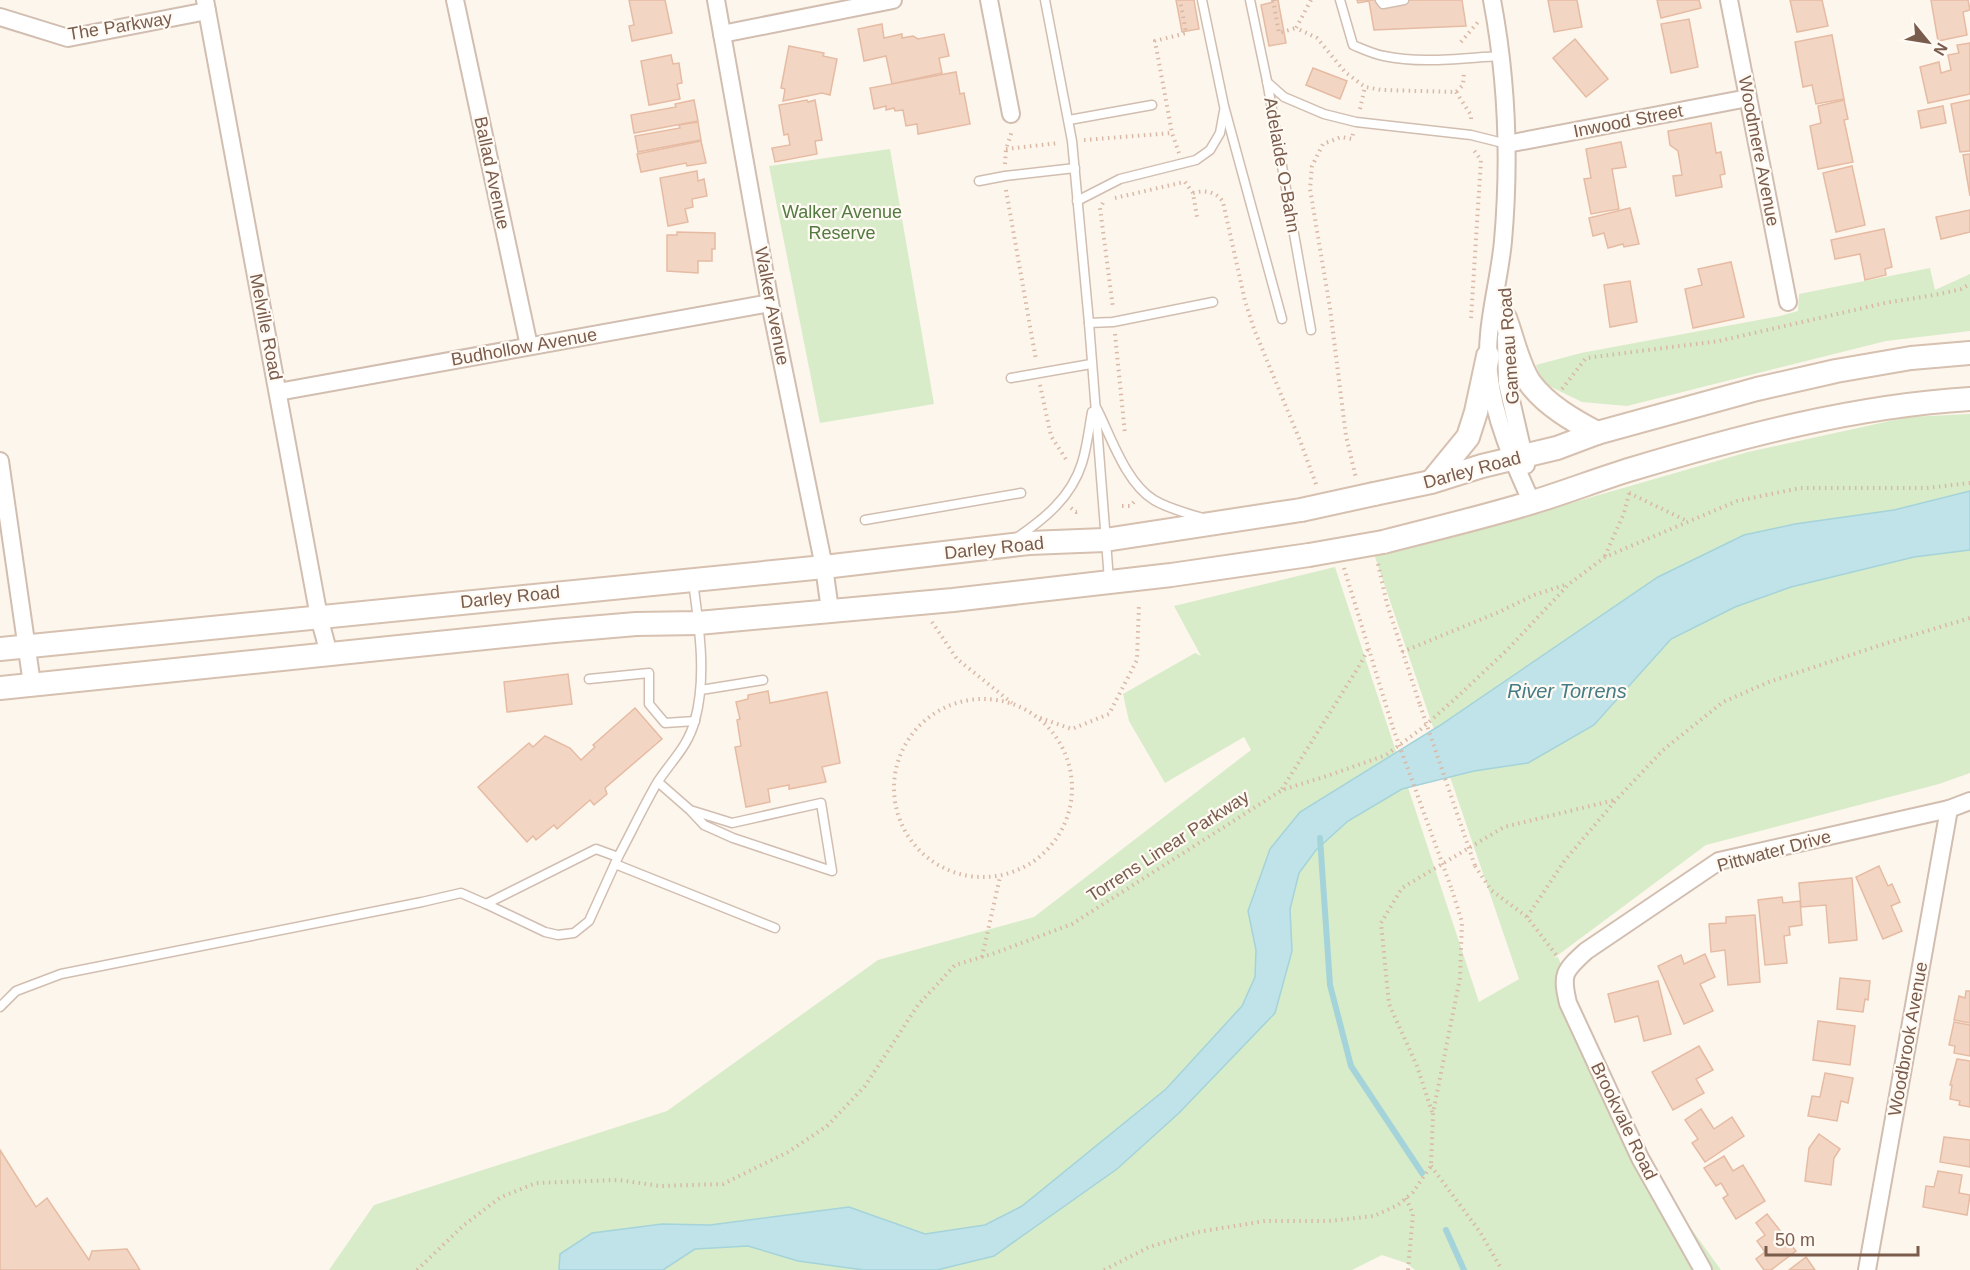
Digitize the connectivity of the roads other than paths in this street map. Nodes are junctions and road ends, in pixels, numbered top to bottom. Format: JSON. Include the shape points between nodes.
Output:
{"nodes":[{"id":1,"x":455,"y":0,"type":"edge"},
{"id":2,"x":717,"y":0,"type":"edge"},
{"id":3,"x":893,"y":0,"type":"edge"},
{"id":4,"x":989,"y":0,"type":"edge"},
{"id":5,"x":1045,"y":0,"type":"edge"},
{"id":6,"x":1202,"y":0,"type":"edge"},
{"id":7,"x":1250,"y":0,"type":"edge"},
{"id":8,"x":1340,"y":0,"type":"edge"},
{"id":9,"x":1380,"y":0,"type":"edge"},
{"id":10,"x":1404,"y":0,"type":"edge"},
{"id":11,"x":1492,"y":0,"type":"edge"},
{"id":12,"x":1729,"y":0,"type":"edge"},
{"id":13,"x":206,"y":6,"type":"edge"},
{"id":14,"x":0,"y":17,"type":"edge"},
{"id":15,"x":723,"y":34,"type":"junction"},
{"id":16,"x":1500,"y":56,"type":"junction"},
{"id":17,"x":1267,"y":81,"type":"junction"},
{"id":18,"x":1748,"y":98,"type":"junction"},
{"id":19,"x":1152,"y":105,"type":"dead end"},
{"id":20,"x":1224,"y":106,"type":"junction"},
{"id":21,"x":1011,"y":114,"type":"dead end"},
{"id":22,"x":1069,"y":120,"type":"junction"},
{"id":23,"x":1507,"y":144,"type":"junction"},
{"id":24,"x":1075,"y":168,"type":"junction"},
{"id":25,"x":979,"y":181,"type":"dead end"},
{"id":26,"x":1077,"y":201,"type":"junction"},
{"id":27,"x":1503,"y":243,"type":"junction"},
{"id":28,"x":1213,"y":302,"type":"dead end"},
{"id":29,"x":1788,"y":302,"type":"dead end"},
{"id":30,"x":770,"y":303,"type":"junction"},
{"id":31,"x":1505,"y":318,"type":"junction"},
{"id":32,"x":1282,"y":320,"type":"dead end"},
{"id":33,"x":1089,"y":323,"type":"junction"},
{"id":34,"x":1311,"y":330,"type":"dead end"},
{"id":35,"x":529,"y":346,"type":"junction"},
{"id":36,"x":1970,"y":353,"type":"edge"},
{"id":37,"x":1488,"y":356,"type":"junction"},
{"id":38,"x":1091,"y":364,"type":"junction"},
{"id":39,"x":1011,"y":378,"type":"dead end"},
{"id":40,"x":278,"y":392,"type":"junction"},
{"id":41,"x":1970,"y":399,"type":"edge"},
{"id":42,"x":1094,"y":403,"type":"junction"},
{"id":43,"x":1597,"y":433,"type":"junction"},
{"id":44,"x":1518,"y":457,"type":"junction"},
{"id":45,"x":0,"y":461,"type":"edge"},
{"id":46,"x":1431,"y":482,"type":"junction"},
{"id":47,"x":1021,"y":493,"type":"dead end"},
{"id":48,"x":1532,"y":502,"type":"junction"},
{"id":49,"x":865,"y":520,"type":"dead end"},
{"id":50,"x":1222,"y":523,"type":"junction"},
{"id":51,"x":1105,"y":540,"type":"junction"},
{"id":52,"x":1003,"y":546,"type":"junction"},
{"id":53,"x":824,"y":567,"type":"junction"},
{"id":54,"x":693,"y":579,"type":"junction"},
{"id":55,"x":1109,"y":582,"type":"junction"},
{"id":56,"x":830,"y":610,"type":"junction"},
{"id":57,"x":320,"y":616,"type":"junction"},
{"id":58,"x":698,"y":623,"type":"junction"},
{"id":59,"x":28,"y":646,"type":"junction"},
{"id":60,"x":0,"y":649,"type":"edge"},
{"id":61,"x":329,"y":654,"type":"junction"},
{"id":62,"x":589,"y":680,"type":"dead end"},
{"id":63,"x":763,"y":680,"type":"dead end"},
{"id":64,"x":32,"y":684,"type":"junction"},
{"id":65,"x":0,"y":688,"type":"edge"},
{"id":66,"x":701,"y":690,"type":"junction"},
{"id":67,"x":695,"y":721,"type":"junction"},
{"id":68,"x":658,"y":782,"type":"junction"},
{"id":69,"x":1970,"y":801,"type":"edge"},
{"id":70,"x":1949,"y":809,"type":"junction"},
{"id":71,"x":690,"y":810,"type":"junction"},
{"id":72,"x":617,"y":861,"type":"junction"},
{"id":73,"x":486,"y":904,"type":"junction"},
{"id":74,"x":775,"y":928,"type":"dead end"},
{"id":75,"x":1569,"y":967,"type":"joint"},
{"id":76,"x":0,"y":1007,"type":"edge"},
{"id":77,"x":1703,"y":1270,"type":"edge"},
{"id":78,"x":1867,"y":1270,"type":"edge"}],
"edges":[{"from":1,"to":35,"type":"street","name":"Ballad Avenue"},
{"from":2,"to":15,"type":"street","name":"Walker Avenue"},
{"from":3,"to":15,"type":"street"},
{"from":4,"to":21,"type":"street"},
{"from":5,"to":22,"type":"lane"},
{"from":6,"to":20,"type":"lane","name":"Adelaide O-Bahn"},
{"from":7,"to":17,"type":"lane","name":"Adelaide O-Bahn"},
{"from":8,"to":16,"type":"lane","via":[[1353,45],[1384,56],[1447,61]]},
{"from":9,"to":10,"type":"lane","via":[[1383,4]]},
{"from":11,"to":16,"type":"street","name":"Gameau Road"},
{"from":12,"to":18,"type":"street","name":"Woodmere Avenue"},
{"from":13,"to":14,"type":"street","name":"The Parkway","via":[[68,38]]},
{"from":13,"to":40,"type":"street","name":"Melville Road"},
{"from":15,"to":30,"type":"street","name":"Walker Avenue"},
{"from":16,"to":23,"type":"street","name":"Gameau Road"},
{"from":17,"to":23,"type":"lane","via":[[1284,97],[1323,114],[1356,122],[1471,135]]},
{"from":17,"to":34,"type":"lane","name":"Adelaide O-Bahn"},
{"from":18,"to":23,"type":"street","name":"Inwood Street"},
{"from":18,"to":29,"type":"street","name":"Woodmere Avenue"},
{"from":19,"to":22,"type":"lane"},
{"from":20,"to":26,"type":"lane","via":[[1220,133],[1210,150],[1196,160],[1120,179]]},
{"from":20,"to":32,"type":"lane","name":"Adelaide O-Bahn"},
{"from":22,"to":24,"type":"lane"},
{"from":23,"to":27,"type":"street","name":"Gameau Road"},
{"from":24,"to":25,"type":"lane"},
{"from":24,"to":26,"type":"lane"},
{"from":26,"to":33,"type":"lane"},
{"from":27,"to":31,"type":"street","name":"Gameau Road"},
{"from":27,"to":37,"type":"street","name":"Gameau Road"},
{"from":28,"to":33,"type":"lane","via":[[1113,322]]},
{"from":30,"to":35,"type":"street","name":"Budhollow Avenue"},
{"from":30,"to":53,"type":"street","name":"Walker Avenue"},
{"from":31,"to":43,"type":"main road","via":[[1529,382],[1538,393]]},
{"from":31,"to":44,"type":"street","name":"Gameau Road","via":[[1507,383]]},
{"from":33,"to":38,"type":"lane"},
{"from":35,"to":40,"type":"street","name":"Budhollow Avenue"},
{"from":36,"to":43,"type":"main road","name":"Darley Road","via":[[1836,371]]},
{"from":37,"to":44,"type":"street","name":"Gameau Road","via":[[1493,399]]},
{"from":37,"to":46,"type":"main road","via":[[1468,437]]},
{"from":38,"to":39,"type":"lane"},
{"from":38,"to":42,"type":"lane"},
{"from":40,"to":57,"type":"street","name":"Melville Road"},
{"from":41,"to":48,"type":"main road","via":[[1914,403],[1751,435]]},
{"from":42,"to":50,"type":"lane","via":[[1142,492],[1168,507]]},
{"from":42,"to":51,"type":"lane"},
{"from":42,"to":52,"type":"lane","via":[[1082,463],[1067,493],[1045,516]]},
{"from":43,"to":44,"type":"main road","name":"Darley Road"},
{"from":44,"to":46,"type":"main road","name":"Darley Road"},
{"from":44,"to":48,"type":"street","name":"Gameau Road"},
{"from":45,"to":59,"type":"street"},
{"from":46,"to":50,"type":"main road","name":"Darley Road","bridge":true,"via":[[1366,488],[1301,510]]},
{"from":47,"to":49,"type":"lane"},
{"from":48,"to":55,"type":"main road","bridge":true,"via":[[1380,552],[1309,555]]},
{"from":50,"to":51,"type":"main road","name":"Darley Road"},
{"from":51,"to":52,"type":"main road","name":"Darley Road"},
{"from":51,"to":55,"type":"lane"},
{"from":52,"to":53,"type":"main road","name":"Darley Road"},
{"from":53,"to":54,"type":"main road","name":"Darley Road"},
{"from":53,"to":56,"type":"street","name":"Walker Avenue"},
{"from":54,"to":57,"type":"main road","name":"Darley Road"},
{"from":54,"to":58,"type":"lane"},
{"from":55,"to":56,"type":"main road"},
{"from":56,"to":58,"type":"main road"},
{"from":57,"to":59,"type":"main road","name":"Darley Road"},
{"from":57,"to":61,"type":"street","name":"Melville Road"},
{"from":58,"to":61,"type":"main road","via":[[636,624]]},
{"from":58,"to":66,"type":"lane"},
{"from":59,"to":60,"type":"main road","name":"Darley Road"},
{"from":59,"to":64,"type":"street"},
{"from":61,"to":64,"type":"main road"},
{"from":62,"to":67,"type":"lane","via":[[649,673],[649,704],[665,723]]},
{"from":63,"to":66,"type":"lane"},
{"from":64,"to":65,"type":"main road"},
{"from":66,"to":67,"type":"lane"},
{"from":67,"to":68,"type":"lane","via":[[685,746]]},
{"from":68,"to":71,"type":"lane"},
{"from":68,"to":72,"type":"lane"},
{"from":69,"to":70,"type":"street","name":"Pittwater Drive"},
{"from":70,"to":75,"type":"street","name":"Pittwater Drive","via":[[1719,861],[1586,951]]},
{"from":70,"to":78,"type":"street","name":"Woodbrook Avenue"},
{"from":71,"to":71,"type":"lane","via":[[732,823],[821,803],[832,871],[733,838],[704,825]]},
{"from":72,"to":73,"type":"lane","via":[[596,849]]},
{"from":72,"to":73,"type":"lane","via":[[589,921],[574,933],[545,932]]},
{"from":72,"to":74,"type":"lane"},
{"from":73,"to":76,"type":"lane","via":[[461,893],[61,974],[16,991]]},
{"from":75,"to":77,"type":"street","name":"Brookvale Road","via":[[1563,983],[1568,1003],[1640,1158]]}]}
